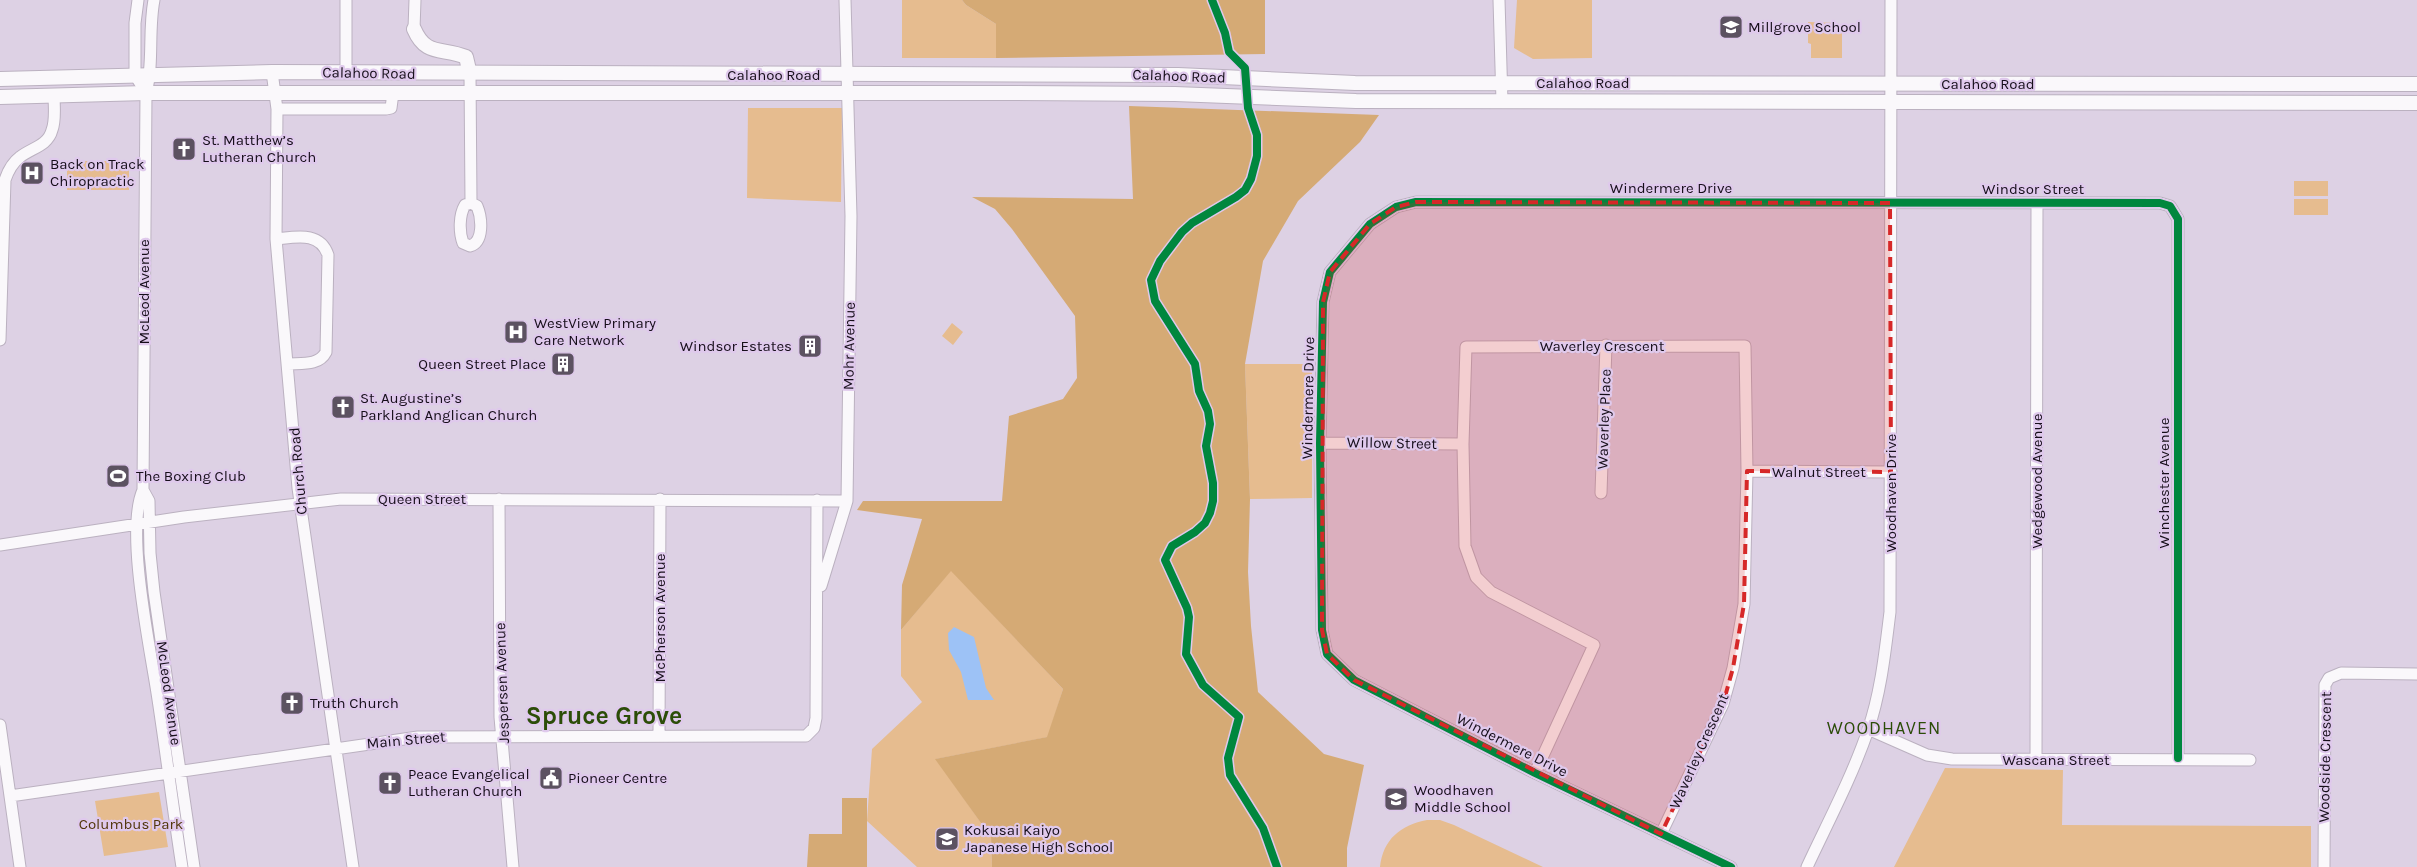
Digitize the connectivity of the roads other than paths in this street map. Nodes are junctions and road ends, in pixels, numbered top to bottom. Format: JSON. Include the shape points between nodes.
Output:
{"nodes":[{"id":1,"x":138,"y":0,"type":"edge"},
{"id":2,"x":154,"y":0,"type":"edge"},
{"id":3,"x":346,"y":0,"type":"edge"},
{"id":4,"x":415,"y":0,"type":"edge"},
{"id":5,"x":845,"y":0,"type":"edge"},
{"id":6,"x":1499,"y":0,"type":"edge"},
{"id":7,"x":1891,"y":0,"type":"edge"},
{"id":8,"x":414,"y":29,"type":"joint"},
{"id":9,"x":272,"y":72,"type":"junction"},
{"id":10,"x":346,"y":72,"type":"junction"},
{"id":11,"x":135,"y":74,"type":"junction"},
{"id":12,"x":470,"y":74,"type":"junction"},
{"id":13,"x":151,"y":75,"type":"junction"},
{"id":14,"x":847,"y":75,"type":"junction"},
{"id":15,"x":0,"y":79,"type":"edge"},
{"id":16,"x":1500,"y":83,"type":"junction"},
{"id":17,"x":1890,"y":84,"type":"junction"},
{"id":18,"x":2417,"y":84,"type":"edge"},
{"id":19,"x":146,"y":93,"type":"junction"},
{"id":20,"x":276,"y":93,"type":"junction"},
{"id":21,"x":393,"y":93,"type":"junction"},
{"id":22,"x":471,"y":93,"type":"junction"},
{"id":23,"x":849,"y":93,"type":"junction"},
{"id":24,"x":54,"y":95,"type":"junction"},
{"id":25,"x":0,"y":96,"type":"edge"},
{"id":26,"x":1502,"y":101,"type":"junction"},
{"id":27,"x":1890,"y":103,"type":"junction"},
{"id":28,"x":2417,"y":103,"type":"edge"},
{"id":29,"x":277,"y":109,"type":"junction"},
{"id":30,"x":1890,"y":203,"type":"junction"},
{"id":31,"x":2037,"y":203,"type":"junction"},
{"id":32,"x":471,"y":204,"type":"dead end"},
{"id":33,"x":2174,"y":209,"type":"joint"},
{"id":34,"x":276,"y":239,"type":"junction"},
{"id":35,"x":0,"y":340,"type":"edge"},
{"id":36,"x":1606,"y":345,"type":"junction"},
{"id":37,"x":288,"y":364,"type":"junction"},
{"id":38,"x":1320,"y":443,"type":"junction"},
{"id":39,"x":1463,"y":444,"type":"junction"},
{"id":40,"x":1747,"y":471,"type":"junction"},
{"id":41,"x":1891,"y":472,"type":"junction"},
{"id":42,"x":144,"y":490,"type":"junction"},
{"id":43,"x":1601,"y":493,"type":"dead end"},
{"id":44,"x":499,"y":498,"type":"junction"},
{"id":45,"x":660,"y":500,"type":"junction"},
{"id":46,"x":817,"y":500,"type":"junction"},
{"id":47,"x":847,"y":501,"type":"junction"},
{"id":48,"x":300,"y":502,"type":"junction"},
{"id":49,"x":150,"y":522,"type":"junction"},
{"id":50,"x":137,"y":524,"type":"junction"},
{"id":51,"x":0,"y":545,"type":"edge"},
{"id":52,"x":818,"y":595,"type":"junction"},
{"id":53,"x":2417,"y":674,"type":"edge"},
{"id":54,"x":0,"y":724,"type":"edge"},
{"id":55,"x":1868,"y":729,"type":"junction"},
{"id":56,"x":502,"y":736,"type":"junction"},
{"id":57,"x":659,"y":736,"type":"junction"},
{"id":58,"x":806,"y":736,"type":"joint"},
{"id":59,"x":335,"y":749,"type":"junction"},
{"id":60,"x":2178,"y":758,"type":"junction"},
{"id":61,"x":2036,"y":760,"type":"junction"},
{"id":62,"x":2250,"y":760,"type":"dead end"},
{"id":63,"x":174,"y":772,"type":"junction"},
{"id":64,"x":1535,"y":773,"type":"junction"},
{"id":65,"x":10,"y":796,"type":"junction"},
{"id":66,"x":1661,"y":834,"type":"junction"},
{"id":67,"x":20,"y":867,"type":"edge"},
{"id":68,"x":182,"y":867,"type":"edge"},
{"id":69,"x":194,"y":867,"type":"edge"},
{"id":70,"x":353,"y":867,"type":"edge"},
{"id":71,"x":513,"y":867,"type":"edge"},
{"id":72,"x":1731,"y":867,"type":"edge"},
{"id":73,"x":1807,"y":867,"type":"edge"},
{"id":74,"x":2324,"y":867,"type":"edge"}],
"edges":[{"from":1,"to":11,"type":"street"},
{"from":2,"to":13,"type":"street","name":"McLeod Avenue"},
{"from":3,"to":10,"type":"street"},
{"from":4,"to":8,"type":"street"},
{"from":5,"to":14,"type":"street","name":"Mohr Avenue"},
{"from":6,"to":16,"type":"street"},
{"from":7,"to":17,"type":"street","name":"Woodhaven Drive"},
{"from":8,"to":12,"type":"main road","via":[[425,46],[466,57]]},
{"from":9,"to":10,"type":"main road","name":"Calahoo Road"},
{"from":9,"to":13,"type":"main road","name":"Calahoo Road"},
{"from":9,"to":20,"type":"street","name":"Church Road"},
{"from":10,"to":12,"type":"main road","name":"Calahoo Road"},
{"from":11,"to":13,"type":"main road","name":"Calahoo Road"},
{"from":11,"to":15,"type":"main road","name":"Calahoo Road"},
{"from":11,"to":19,"type":"street"},
{"from":12,"to":14,"type":"main road","name":"Calahoo Road"},
{"from":12,"to":22,"type":"street"},
{"from":13,"to":19,"type":"street","name":"McLeod Avenue"},
{"from":14,"to":16,"type":"main road","name":"Calahoo Road","via":[[1178,75],[1355,83]]},
{"from":14,"to":23,"type":"street","name":"Mohr Avenue"},
{"from":16,"to":17,"type":"main road","name":"Calahoo Road"},
{"from":16,"to":26,"type":"street"},
{"from":17,"to":18,"type":"main road","name":"Calahoo Road"},
{"from":17,"to":27,"type":"street","name":"Woodhaven Drive"},
{"from":19,"to":20,"type":"main road","name":"Calahoo Road"},
{"from":19,"to":24,"type":"main road","name":"Calahoo Road"},
{"from":19,"to":42,"type":"street","name":"McLeod Avenue"},
{"from":20,"to":21,"type":"main road","name":"Calahoo Road"},
{"from":20,"to":29,"type":"street","name":"Church Road"},
{"from":21,"to":22,"type":"main road","name":"Calahoo Road"},
{"from":21,"to":29,"type":"street","name":"Calahoo Road","via":[[391,108],[386,109]]},
{"from":22,"to":23,"type":"main road","name":"Calahoo Road"},
{"from":22,"to":32,"type":"street"},
{"from":23,"to":26,"type":"main road","name":"Calahoo Road","via":[[1166,94],[1356,101]]},
{"from":23,"to":47,"type":"street","name":"Mohr Avenue"},
{"from":24,"to":25,"type":"main road","name":"Calahoo Road"},
{"from":24,"to":35,"type":"street","via":[[53,127],[49,137],[42,145],[16,160],[7,172],[3,186]]},
{"from":26,"to":27,"type":"main road","name":"Calahoo Road"},
{"from":27,"to":28,"type":"main road","name":"Calahoo Road"},
{"from":27,"to":30,"type":"street","name":"Woodhaven Drive"},
{"from":29,"to":34,"type":"street","name":"Church Road"},
{"from":30,"to":31,"type":"street","name":"Windsor Street"},
{"from":30,"to":38,"type":"street","name":"Windermere Drive","via":[[1426,202],[1396,208],[1370,224],[1330,272],[1323,302]]},
{"from":30,"to":41,"type":"street","name":"Woodhaven Drive"},
{"from":31,"to":33,"type":"street","name":"Windsor Street","via":[[2160,204]]},
{"from":31,"to":61,"type":"street","name":"Wedgewood Avenue"},
{"from":33,"to":60,"type":"street","name":"Winchester Avenue","via":[[2178,220]]},
{"from":34,"to":37,"type":"street","name":"Church Road"},
{"from":34,"to":37,"type":"street","via":[[310,237],[321,243],[328,255],[326,352],[313,362]]},
{"from":36,"to":39,"type":"street","name":"Waverley Crescent","via":[[1466,346]]},
{"from":36,"to":40,"type":"street","name":"Waverley Crescent","via":[[1745,346]]},
{"from":36,"to":43,"type":"street","name":"Waverley Place"},
{"from":37,"to":48,"type":"street","name":"Church Road"},
{"from":38,"to":39,"type":"street","name":"Willow Street"},
{"from":38,"to":64,"type":"street","name":"Windermere Drive","via":[[1322,630],[1327,654],[1354,680]]},
{"from":39,"to":64,"type":"street","name":"Waverley Crescent","via":[[1465,546],[1476,577],[1491,592],[1594,645]]},
{"from":40,"to":41,"type":"street","name":"Walnut Street"},
{"from":40,"to":66,"type":"street","name":"Waverley Crescent","via":[[1744,604],[1733,668],[1723,704]]},
{"from":41,"to":55,"type":"street","name":"Woodhaven Drive","via":[[1890,612],[1880,683]]},
{"from":42,"to":49,"type":"street","name":"McLeod Avenue","via":[[149,501]]},
{"from":42,"to":50,"type":"street","name":"McLeod Avenue","via":[[138,501]]},
{"from":44,"to":45,"type":"street","name":"Queen Street"},
{"from":44,"to":48,"type":"street","name":"Queen Street"},
{"from":44,"to":56,"type":"street","name":"Jespersen Avenue"},
{"from":45,"to":46,"type":"street","name":"Queen Street"},
{"from":45,"to":57,"type":"street","name":"McPherson Avenue"},
{"from":46,"to":47,"type":"street","name":"Queen Street"},
{"from":46,"to":52,"type":"street","name":"Mohr Avenue"},
{"from":47,"to":52,"type":"street","name":"Mohr Avenue"},
{"from":48,"to":49,"type":"street","name":"Queen Street"},
{"from":48,"to":59,"type":"street","name":"Church Road"},
{"from":49,"to":50,"type":"street","name":"Queen Street"},
{"from":49,"to":63,"type":"street","name":"McLeod Avenue","via":[[154,592]]},
{"from":50,"to":51,"type":"street","name":"Queen Street"},
{"from":50,"to":63,"type":"street","name":"McLeod Avenue","via":[[142,585]]},
{"from":52,"to":58,"type":"street","name":"Mohr Avenue","via":[[816,723]]},
{"from":53,"to":74,"type":"street","name":"Woodside Crescent","via":[[2341,673],[2329,678],[2325,685]]},
{"from":54,"to":65,"type":"street"},
{"from":55,"to":61,"type":"street","name":"Wascana Street","via":[[1910,749],[1942,758]]},
{"from":55,"to":73,"type":"street","name":"Woodhaven Drive","via":[[1846,785]]},
{"from":56,"to":57,"type":"street","name":"Main Street"},
{"from":56,"to":59,"type":"street","name":"Main Street","via":[[418,737]]},
{"from":56,"to":71,"type":"street","name":"Jespersen Avenue"},
{"from":57,"to":58,"type":"street","name":"Main Street"},
{"from":59,"to":63,"type":"street","name":"Main Street"},
{"from":59,"to":70,"type":"street","name":"Church Road"},
{"from":60,"to":61,"type":"street","name":"Wascana Street"},
{"from":60,"to":62,"type":"street","name":"Wascana Street"},
{"from":63,"to":65,"type":"street","name":"Main Street"},
{"from":63,"to":68,"type":"street","name":"McLeod Avenue"},
{"from":63,"to":69,"type":"street","name":"McLeod Avenue"},
{"from":64,"to":66,"type":"street","name":"Windermere Drive"},
{"from":65,"to":67,"type":"street"},
{"from":66,"to":72,"type":"street","name":"Windermere Drive"}]}
